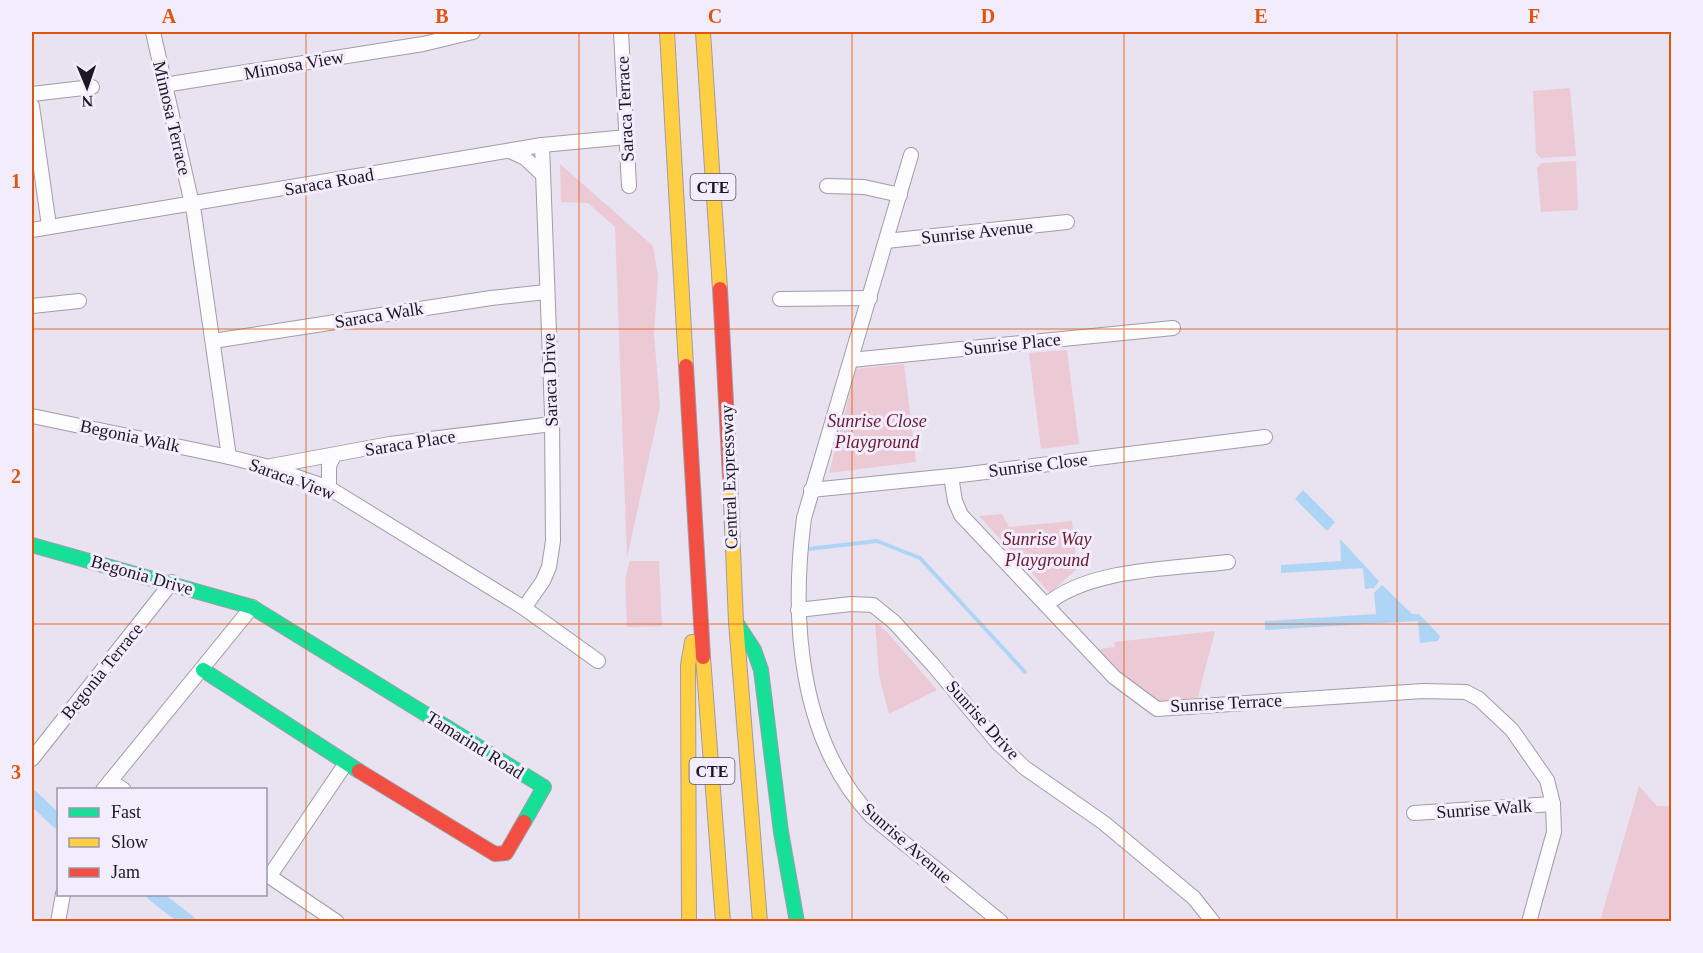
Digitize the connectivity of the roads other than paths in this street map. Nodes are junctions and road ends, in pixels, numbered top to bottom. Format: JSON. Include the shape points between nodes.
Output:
{"nodes":[{"id":1,"x":153,"y":32,"type":"edge"},
{"id":2,"x":473,"y":32,"type":"edge"},
{"id":3,"x":621,"y":32,"type":"edge"},
{"id":4,"x":667,"y":32,"type":"edge"},
{"id":5,"x":703,"y":32,"type":"edge"},
{"id":6,"x":423,"y":38,"type":"edge"},
{"id":7,"x":164,"y":85,"type":"junction"},
{"id":8,"x":92,"y":87,"type":"dead end"},
{"id":9,"x":32,"y":94,"type":"edge"},
{"id":10,"x":32,"y":106,"type":"edge"},
{"id":11,"x":627,"y":137,"type":"junction"},
{"id":12,"x":542,"y":145,"type":"junction"},
{"id":13,"x":510,"y":151,"type":"junction"},
{"id":14,"x":911,"y":155,"type":"dead end"},
{"id":15,"x":543,"y":175,"type":"junction"},
{"id":16,"x":629,"y":186,"type":"dead end"},
{"id":17,"x":827,"y":186,"type":"dead end"},
{"id":18,"x":900,"y":195,"type":"junction"},
{"id":19,"x":192,"y":204,"type":"junction"},
{"id":20,"x":1067,"y":222,"type":"dead end"},
{"id":21,"x":49,"y":226,"type":"junction"},
{"id":22,"x":32,"y":230,"type":"edge"},
{"id":23,"x":886,"y":241,"type":"junction"},
{"id":24,"x":546,"y":292,"type":"junction"},
{"id":25,"x":870,"y":298,"type":"junction"},
{"id":26,"x":780,"y":299,"type":"dead end"},
{"id":27,"x":79,"y":301,"type":"dead end"},
{"id":28,"x":32,"y":306,"type":"edge"},
{"id":29,"x":1173,"y":328,"type":"dead end"},
{"id":30,"x":213,"y":341,"type":"junction"},
{"id":31,"x":851,"y":360,"type":"junction"},
{"id":32,"x":32,"y":416,"type":"edge"},
{"id":33,"x":552,"y":423,"type":"junction"},
{"id":34,"x":1265,"y":437,"type":"dead end"},
{"id":35,"x":334,"y":455,"type":"junction"},
{"id":36,"x":229,"y":457,"type":"junction"},
{"id":37,"x":269,"y":467,"type":"junction"},
{"id":38,"x":951,"y":476,"type":"junction"},
{"id":39,"x":329,"y":488,"type":"junction"},
{"id":40,"x":811,"y":490,"type":"junction"},
{"id":41,"x":32,"y":545,"type":"edge"},
{"id":42,"x":1228,"y":562,"type":"dead end"},
{"id":43,"x":171,"y":582,"type":"junction"},
{"id":44,"x":1046,"y":605,"type":"junction"},
{"id":45,"x":252,"y":607,"type":"junction"},
{"id":46,"x":524,"y":608,"type":"junction"},
{"id":47,"x":798,"y":610,"type":"junction"},
{"id":48,"x":700,"y":621,"type":"junction"},
{"id":49,"x":736,"y":622,"type":"junction"},
{"id":50,"x":598,"y":661,"type":"dead end"},
{"id":51,"x":203,"y":670,"type":"junction"},
{"id":52,"x":32,"y":759,"type":"edge"},
{"id":53,"x":346,"y":763,"type":"junction"},
{"id":54,"x":107,"y":785,"type":"edge"},
{"id":55,"x":1553,"y":804,"type":"junction"},
{"id":56,"x":1414,"y":813,"type":"dead end"},
{"id":57,"x":267,"y":876,"type":"edge"},
{"id":58,"x":63,"y":896,"type":"edge"},
{"id":59,"x":58,"y":921,"type":"edge"},
{"id":60,"x":337,"y":921,"type":"edge"},
{"id":61,"x":689,"y":921,"type":"edge"},
{"id":62,"x":723,"y":921,"type":"edge"},
{"id":63,"x":760,"y":921,"type":"edge"},
{"id":64,"x":797,"y":921,"type":"edge"},
{"id":65,"x":1001,"y":921,"type":"edge"},
{"id":66,"x":1213,"y":921,"type":"edge"},
{"id":67,"x":1528,"y":921,"type":"edge"}],
"edges":[{"from":1,"to":7,"type":"street","name":"Mimosa Terrace"},
{"from":2,"to":6,"type":"street","name":"Mimosa View"},
{"from":3,"to":11,"type":"street","name":"Saraca Terrace"},
{"from":4,"to":48,"type":"main road","name":"Central Expressway","number":"CTE"},
{"from":5,"to":49,"type":"main road","name":"Central Expressway","number":"CTE","via":[[724,342]]},
{"from":6,"to":7,"type":"street","name":"Mimosa View"},
{"from":7,"to":19,"type":"street","name":"Mimosa Terrace"},
{"from":8,"to":9,"type":"street"},
{"from":10,"to":21,"type":"street"},
{"from":11,"to":12,"type":"street","name":"Saraca Road"},
{"from":11,"to":16,"type":"street","name":"Saraca Terrace"},
{"from":12,"to":13,"type":"street","name":"Saraca Road"},
{"from":12,"to":15,"type":"street","name":"Saraca Drive"},
{"from":13,"to":15,"type":"street","via":[[525,158]]},
{"from":13,"to":19,"type":"street","name":"Saraca Road"},
{"from":14,"to":18,"type":"street","name":"Sunrise Avenue"},
{"from":15,"to":24,"type":"street","name":"Saraca Drive"},
{"from":17,"to":18,"type":"street","via":[[864,187]]},
{"from":18,"to":23,"type":"street","name":"Sunrise Avenue"},
{"from":19,"to":21,"type":"street","name":"Saraca Road"},
{"from":19,"to":30,"type":"street","name":"Saraca View"},
{"from":20,"to":23,"type":"street","name":"Sunrise Avenue"},
{"from":21,"to":22,"type":"street","name":"Saraca Road"},
{"from":23,"to":25,"type":"street","name":"Sunrise Avenue"},
{"from":24,"to":30,"type":"street","name":"Saraca Walk","via":[[491,297]]},
{"from":24,"to":33,"type":"street","name":"Saraca Drive"},
{"from":25,"to":26,"type":"street"},
{"from":25,"to":31,"type":"street","name":"Sunrise Avenue"},
{"from":27,"to":28,"type":"street"},
{"from":29,"to":31,"type":"street","name":"Sunrise Place"},
{"from":30,"to":36,"type":"street","name":"Saraca View"},
{"from":31,"to":40,"type":"street","name":"Sunrise Avenue"},
{"from":32,"to":36,"type":"street","name":"Begonia Walk"},
{"from":33,"to":35,"type":"street","name":"Saraca Place"},
{"from":33,"to":46,"type":"street","name":"Saraca Drive","via":[[553,542],[543,581]]},
{"from":34,"to":38,"type":"street","name":"Sunrise Close"},
{"from":35,"to":37,"type":"street","name":"Saraca Place"},
{"from":35,"to":39,"type":"street","via":[[329,466]]},
{"from":36,"to":37,"type":"street","name":"Saraca View"},
{"from":37,"to":39,"type":"street","name":"Saraca View"},
{"from":38,"to":40,"type":"street","name":"Sunrise Close"},
{"from":38,"to":44,"type":"street","name":"Sunrise Terrace","via":[[961,515]]},
{"from":39,"to":46,"type":"street","name":"Saraca View"},
{"from":40,"to":47,"type":"street","name":"Sunrise Avenue","via":[[799,551]]},
{"from":41,"to":43,"type":"main road","name":"Begonia Drive"},
{"from":42,"to":44,"type":"street","via":[[1098,578],[1076,586]]},
{"from":43,"to":45,"type":"main road","name":"Begonia Drive"},
{"from":43,"to":52,"type":"street","name":"Begonia Terrace"},
{"from":44,"to":55,"type":"street","name":"Sunrise Terrace","via":[[1114,677],[1157,709],[1424,691],[1466,692],[1512,730],[1547,780]]},
{"from":45,"to":51,"type":"street"},
{"from":45,"to":53,"type":"main road","name":"Tamarind Road","via":[[544,787],[506,852],[495,854]]},
{"from":46,"to":50,"type":"street","name":"Saraca View"},
{"from":47,"to":65,"type":"street","name":"Sunrise Avenue","via":[[814,717],[846,786],[871,816]]},
{"from":47,"to":66,"type":"street","name":"Sunrise Drive","via":[[873,604],[934,666],[997,742],[1025,768],[1104,823],[1194,897]]},
{"from":48,"to":61,"type":"main road","via":[[688,666]]},
{"from":48,"to":62,"type":"main road","name":"Central Expressway","number":"CTE"},
{"from":49,"to":63,"type":"main road","name":"Central Expressway","number":"CTE"},
{"from":49,"to":64,"type":"main road","via":[[754,650],[761,670],[781,832]]},
{"from":51,"to":53,"type":"main road","name":"Tamarind Road"},
{"from":51,"to":54,"type":"street"},
{"from":53,"to":57,"type":"street"},
{"from":55,"to":56,"type":"street","name":"Sunrise Walk"},
{"from":55,"to":67,"type":"street","name":"Sunrise Terrace","via":[[1554,832]]},
{"from":57,"to":60,"type":"street"},
{"from":58,"to":59,"type":"street"}]}
